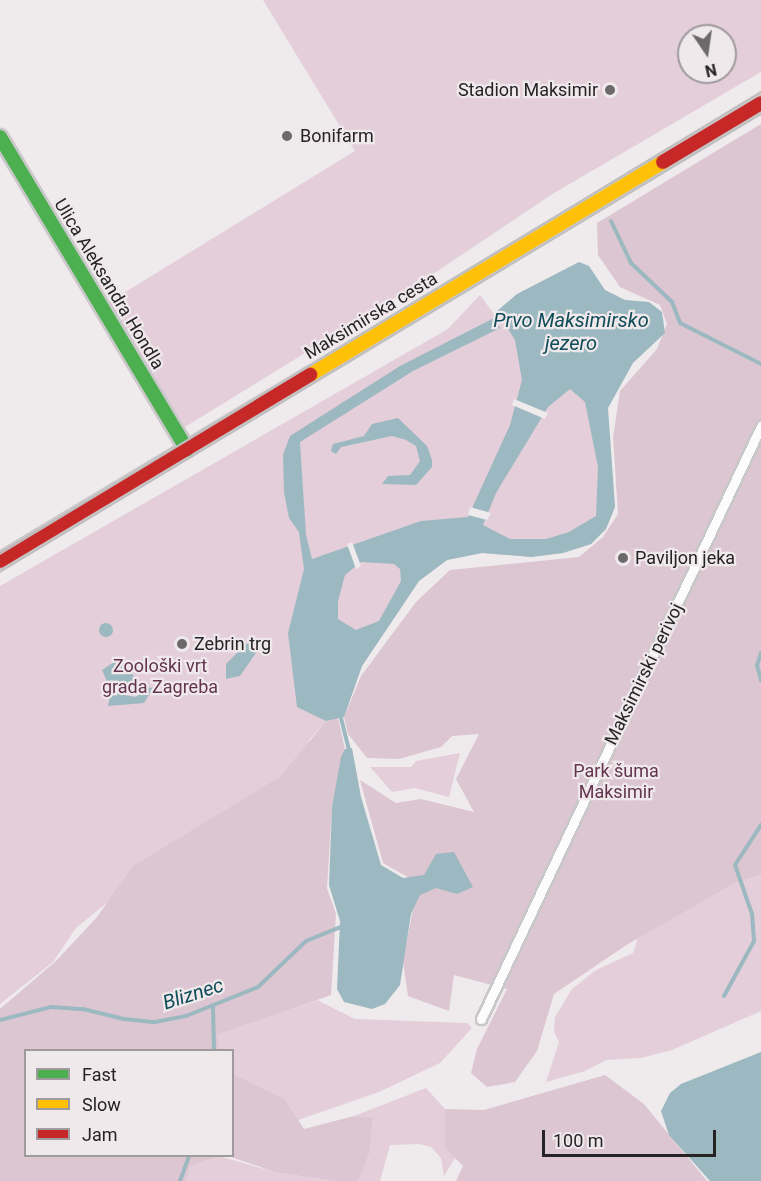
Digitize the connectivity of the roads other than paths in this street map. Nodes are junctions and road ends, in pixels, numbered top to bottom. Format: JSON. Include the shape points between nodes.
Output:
{"nodes":[{"id":1,"x":761,"y":103,"type":"edge"},
{"id":2,"x":0,"y":137,"type":"edge"},
{"id":3,"x":761,"y":426,"type":"edge"},
{"id":4,"x":187,"y":449,"type":"junction"},
{"id":5,"x":0,"y":561,"type":"edge"},
{"id":6,"x":481,"y":1019,"type":"dead end"}],
"edges":[{"from":1,"to":4,"type":"main road","name":"Maksimirska cesta"},
{"from":2,"to":4,"type":"main road","name":"Ulica Aleksandra Hondla"},
{"from":3,"to":6,"type":"street","name":"Maksimirski perivoj"},
{"from":4,"to":5,"type":"main road","name":"Maksimirska cesta"}]}
